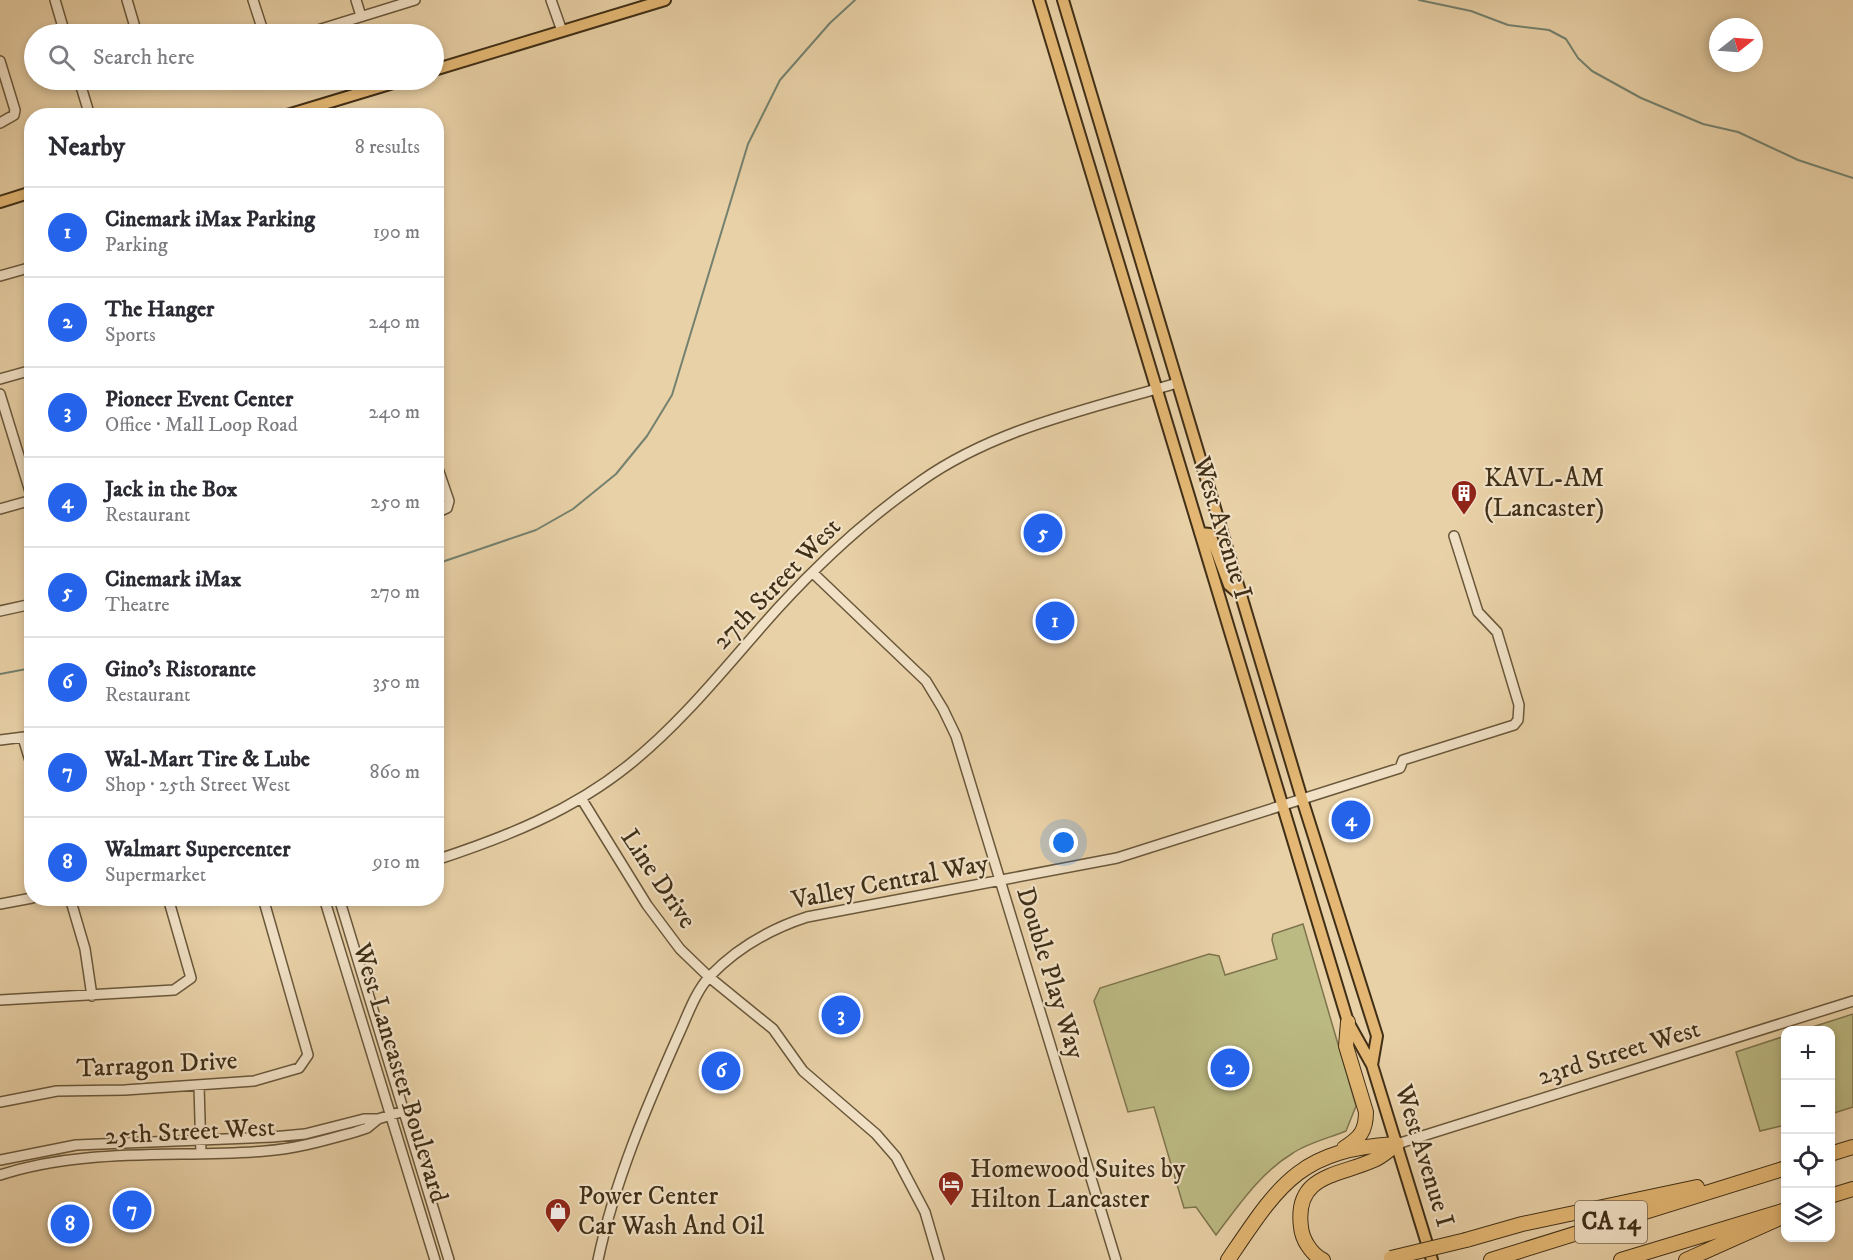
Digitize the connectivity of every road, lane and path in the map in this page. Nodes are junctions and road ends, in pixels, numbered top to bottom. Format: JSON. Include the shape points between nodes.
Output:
{"nodes":[{"id":1,"x":55,"y":0,"type":"edge"},
{"id":2,"x":127,"y":0,"type":"edge"},
{"id":3,"x":253,"y":0,"type":"edge"},
{"id":4,"x":356,"y":0,"type":"edge"},
{"id":5,"x":415,"y":0,"type":"edge"},
{"id":6,"x":551,"y":0,"type":"edge"},
{"id":7,"x":666,"y":0,"type":"edge"},
{"id":8,"x":1039,"y":0,"type":"edge"},
{"id":9,"x":1063,"y":0,"type":"edge"},
{"id":10,"x":361,"y":16,"type":"junction"},
{"id":11,"x":63,"y":24,"type":"edge"},
{"id":12,"x":134,"y":24,"type":"edge"},
{"id":13,"x":261,"y":24,"type":"edge"},
{"id":14,"x":336,"y":24,"type":"edge"},
{"id":15,"x":562,"y":32,"type":"junction"},
{"id":16,"x":0,"y":61,"type":"edge"},
{"id":17,"x":444,"y":67,"type":"edge"},
{"id":18,"x":82,"y":90,"type":"edge"},
{"id":19,"x":370,"y":90,"type":"edge"},
{"id":20,"x":88,"y":108,"type":"edge"},
{"id":21,"x":310,"y":108,"type":"edge"},
{"id":22,"x":0,"y":123,"type":"edge"},
{"id":23,"x":24,"y":194,"type":"edge"},
{"id":24,"x":0,"y":202,"type":"edge"},
{"id":25,"x":24,"y":269,"type":"edge"},
{"id":26,"x":0,"y":276,"type":"edge"},
{"id":27,"x":24,"y":372,"type":"edge"},
{"id":28,"x":0,"y":379,"type":"edge"},
{"id":29,"x":1177,"y":383,"type":"junction"},
{"id":30,"x":1157,"y":389,"type":"junction"},
{"id":31,"x":0,"y":394,"type":"edge"},
{"id":32,"x":24,"y":473,"type":"edge"},
{"id":33,"x":444,"y":486,"type":"edge"},
{"id":34,"x":24,"y":502,"type":"edge"},
{"id":35,"x":0,"y":509,"type":"edge"},
{"id":36,"x":444,"y":509,"type":"edge"},
{"id":37,"x":1200,"y":533,"type":"junction"},
{"id":38,"x":1454,"y":536,"type":"dead end"},
{"id":39,"x":813,"y":573,"type":"junction"},
{"id":40,"x":1241,"y":595,"type":"junction"},
{"id":41,"x":24,"y":606,"type":"edge"},
{"id":42,"x":0,"y":611,"type":"edge"},
{"id":43,"x":24,"y":737,"type":"edge"},
{"id":44,"x":0,"y":740,"type":"edge"},
{"id":45,"x":581,"y":798,"type":"junction"},
{"id":46,"x":1302,"y":799,"type":"junction"},
{"id":47,"x":1283,"y":805,"type":"junction"},
{"id":48,"x":444,"y":857,"type":"edge"},
{"id":49,"x":1000,"y":881,"type":"junction"},
{"id":50,"x":24,"y":900,"type":"edge"},
{"id":51,"x":0,"y":904,"type":"edge"},
{"id":52,"x":72,"y":906,"type":"edge"},
{"id":53,"x":170,"y":906,"type":"edge"},
{"id":54,"x":265,"y":906,"type":"edge"},
{"id":55,"x":326,"y":906,"type":"edge"},
{"id":56,"x":341,"y":906,"type":"edge"},
{"id":57,"x":709,"y":977,"type":"junction"},
{"id":58,"x":92,"y":996,"type":"junction"},
{"id":59,"x":0,"y":1000,"type":"edge"},
{"id":60,"x":1853,"y":1001,"type":"edge"},
{"id":61,"x":1348,"y":1022,"type":"junction"},
{"id":62,"x":1372,"y":1065,"type":"junction"},
{"id":63,"x":199,"y":1086,"type":"junction"},
{"id":64,"x":0,"y":1102,"type":"edge"},
{"id":65,"x":404,"y":1111,"type":"junction"},
{"id":66,"x":391,"y":1115,"type":"junction"},
{"id":67,"x":378,"y":1119,"type":"junction"},
{"id":68,"x":201,"y":1140,"type":"junction"},
{"id":69,"x":1397,"y":1144,"type":"junction"},
{"id":70,"x":1853,"y":1147,"type":"edge"},
{"id":71,"x":1835,"y":1152,"type":"edge"},
{"id":72,"x":201,"y":1154,"type":"junction"},
{"id":73,"x":1333,"y":1156,"type":"junction"},
{"id":74,"x":0,"y":1160,"type":"edge"},
{"id":75,"x":1781,"y":1169,"type":"edge"},
{"id":76,"x":0,"y":1175,"type":"edge"},
{"id":77,"x":1732,"y":1185,"type":"junction"},
{"id":78,"x":1853,"y":1189,"type":"edge"},
{"id":79,"x":1835,"y":1194,"type":"edge"},
{"id":80,"x":1781,"y":1212,"type":"edge"},
{"id":81,"x":1781,"y":1216,"type":"edge"},
{"id":82,"x":1386,"y":1259,"type":"edge"},
{"id":83,"x":435,"y":1260,"type":"edge"},
{"id":84,"x":449,"y":1260,"type":"edge"},
{"id":85,"x":598,"y":1260,"type":"edge"},
{"id":86,"x":939,"y":1260,"type":"edge"},
{"id":87,"x":1116,"y":1260,"type":"edge"},
{"id":88,"x":1228,"y":1260,"type":"edge"},
{"id":89,"x":1323,"y":1260,"type":"edge"},
{"id":90,"x":1432,"y":1260,"type":"edge"},
{"id":91,"x":1491,"y":1260,"type":"edge"},
{"id":92,"x":1621,"y":1260,"type":"edge"},
{"id":93,"x":1686,"y":1260,"type":"edge"}],
"edges":[{"from":1,"to":11,"type":"street"},
{"from":2,"to":12,"type":"street"},
{"from":3,"to":13,"type":"street"},
{"from":4,"to":10,"type":"street"},
{"from":5,"to":10,"type":"street"},
{"from":6,"to":15,"type":"street"},
{"from":7,"to":15,"type":"main road"},
{"from":8,"to":30,"type":"main road","name":"West Avenue I"},
{"from":9,"to":29,"type":"main road","name":"West Avenue I"},
{"from":10,"to":14,"type":"street"},
{"from":15,"to":17,"type":"main road"},
{"from":16,"to":22,"type":"street","via":[[15,110],[14,115]]},
{"from":18,"to":20,"type":"street"},
{"from":19,"to":21,"type":"main road"},
{"from":23,"to":24,"type":"main road"},
{"from":25,"to":26,"type":"street"},
{"from":27,"to":28,"type":"street"},
{"from":29,"to":30,"type":"street","name":"27th Street West"},
{"from":29,"to":40,"type":"main road","name":"West Avenue I"},
{"from":30,"to":37,"type":"main road","name":"West Avenue I"},
{"from":30,"to":39,"type":"street","name":"27th Street West","via":[[1025,429],[972,451],[890,503]]},
{"from":31,"to":32,"type":"street"},
{"from":33,"to":36,"type":"street","via":[[449,501]]},
{"from":34,"to":35,"type":"street"},
{"from":37,"to":40,"type":"main road","via":[[1210,534],[1229,585]]},
{"from":37,"to":47,"type":"main road","name":"West Avenue I"},
{"from":38,"to":46,"type":"street","via":[[1478,612],[1497,632],[1519,705],[1518,720],[1514,725],[1403,760],[1400,768]]},
{"from":39,"to":45,"type":"street","name":"27th Street West","via":[[672,727],[629,765]]},
{"from":39,"to":49,"type":"street","name":"Double Play Way","via":[[912,666],[943,709],[956,736]]},
{"from":40,"to":46,"type":"main road","name":"West Avenue I"},
{"from":41,"to":42,"type":"street"},
{"from":43,"to":44,"type":"street"},
{"from":45,"to":48,"type":"street","name":"27th Street West","via":[[538,823]]},
{"from":45,"to":57,"type":"street","name":"Line Drive","via":[[647,905],[680,949]]},
{"from":46,"to":47,"type":"street"},
{"from":46,"to":62,"type":"main road","name":"West Avenue I","via":[[1377,1036]]},
{"from":47,"to":49,"type":"street","name":"Valley Central Way","via":[[1117,858]]},
{"from":47,"to":61,"type":"main road","name":"West Avenue I"},
{"from":49,"to":57,"type":"street","name":"Valley Central Way","via":[[807,917],[764,934]]},
{"from":49,"to":87,"type":"street","name":"Double Play Way"},
{"from":50,"to":51,"type":"street"},
{"from":52,"to":58,"type":"street","via":[[85,949]]},
{"from":53,"to":58,"type":"street","via":[[191,978],[174,990]]},
{"from":54,"to":63,"type":"street","name":"Tarragon Drive","via":[[308,1055],[299,1068],[254,1081]]},
{"from":55,"to":66,"type":"street","name":"West Lancaster Boulevard"},
{"from":56,"to":65,"type":"street","name":"West Lancaster Boulevard"},
{"from":57,"to":85,"type":"street","name":"Valley Central Way","via":[[671,1052],[630,1154],[606,1220]]},
{"from":57,"to":86,"type":"street","name":"Line Drive","via":[[773,1029],[803,1071],[876,1134],[896,1157],[925,1212]]},
{"from":58,"to":59,"type":"street"},
{"from":60,"to":69,"type":"street","name":"23rd Street West"},
{"from":61,"to":62,"type":"main road","name":"West Avenue I"},
{"from":61,"to":73,"type":"highway","via":[[1346,1046],[1366,1121],[1358,1140]]},
{"from":62,"to":69,"type":"main road","name":"West Avenue I"},
{"from":63,"to":64,"type":"street","name":"Tarragon Drive","via":[[57,1091]]},
{"from":63,"to":68,"type":"street"},
{"from":65,"to":66,"type":"street","name":"25th Street West"},
{"from":65,"to":84,"type":"street","name":"West Lancaster Boulevard"},
{"from":66,"to":67,"type":"street","name":"25th Street West"},
{"from":66,"to":83,"type":"street","name":"West Lancaster Boulevard"},
{"from":67,"to":68,"type":"street","name":"25th Street West","via":[[305,1134]]},
{"from":67,"to":72,"type":"street","name":"25th Street West","via":[[368,1128],[307,1144],[267,1151]]},
{"from":68,"to":72,"type":"street"},
{"from":68,"to":74,"type":"street","name":"25th Street West","via":[[76,1144]]},
{"from":69,"to":73,"type":"highway"},
{"from":69,"to":89,"type":"highway","via":[[1375,1160],[1323,1178],[1303,1198],[1299,1215],[1302,1232],[1307,1245]]},
{"from":69,"to":90,"type":"main road","name":"West Avenue I"},
{"from":70,"to":71,"type":"highway"},
{"from":72,"to":76,"type":"street","name":"25th Street West","via":[[81,1159]]},
{"from":73,"to":88,"type":"highway","via":[[1313,1163],[1284,1183]]},
{"from":75,"to":77,"type":"highway","number":"CA 14"},
{"from":77,"to":82,"type":"highway","bridge":true,"via":[[1706,1186],[1616,1204]]},
{"from":77,"to":91,"type":"highway","number":"CA 14"},
{"from":78,"to":79,"type":"highway"},
{"from":80,"to":92,"type":"highway","number":"CA 14"},
{"from":81,"to":93,"type":"highway"}]}
